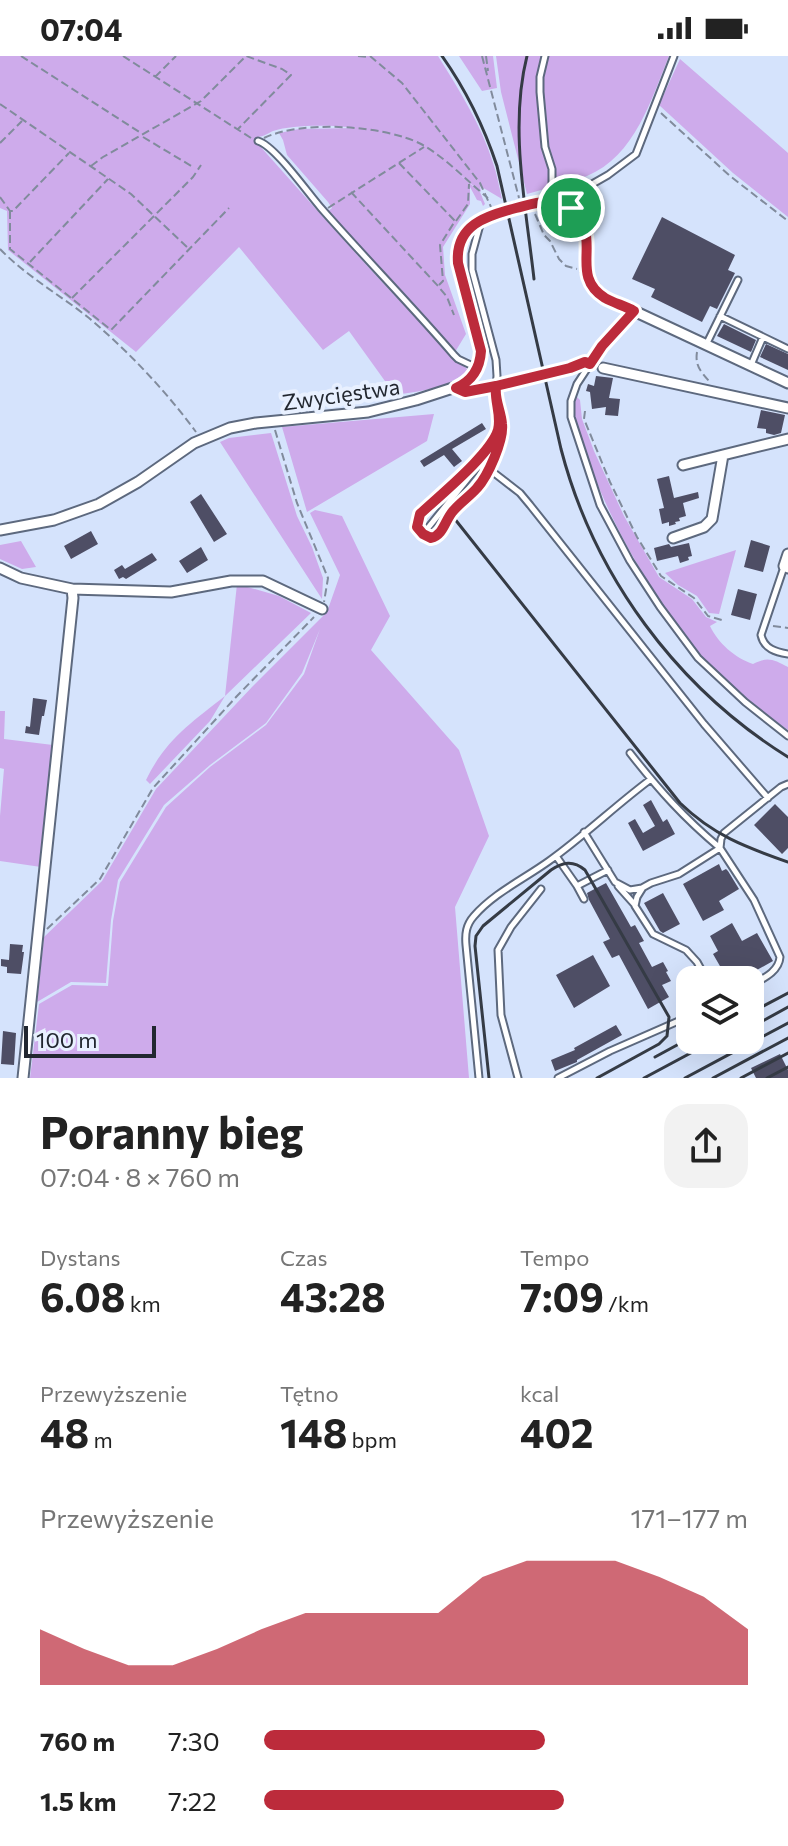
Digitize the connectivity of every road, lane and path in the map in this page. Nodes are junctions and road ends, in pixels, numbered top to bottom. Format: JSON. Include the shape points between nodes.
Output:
{"nodes":[{"id":1,"x":21,"y":56,"type":"edge"},
{"id":2,"x":123,"y":56,"type":"edge"},
{"id":3,"x":176,"y":56,"type":"edge"},
{"id":4,"x":358,"y":56,"type":"edge"},
{"id":5,"x":483,"y":56,"type":"edge"},
{"id":6,"x":545,"y":56,"type":"edge"},
{"id":7,"x":674,"y":56,"type":"edge"},
{"id":8,"x":371,"y":57,"type":"edge"},
{"id":9,"x":155,"y":77,"type":"junction"},
{"id":10,"x":196,"y":103,"type":"junction"},
{"id":11,"x":0,"y":104,"type":"edge"},
{"id":12,"x":653,"y":107,"type":"junction"},
{"id":13,"x":23,"y":120,"type":"junction"},
{"id":14,"x":237,"y":130,"type":"junction"},
{"id":15,"x":142,"y":135,"type":"junction"},
{"id":16,"x":258,"y":141,"type":"junction"},
{"id":17,"x":0,"y":143,"type":"edge"},
{"id":18,"x":425,"y":147,"type":"junction"},
{"id":19,"x":69,"y":152,"type":"junction"},
{"id":20,"x":399,"y":163,"type":"junction"},
{"id":21,"x":201,"y":165,"type":"dead end"},
{"id":22,"x":91,"y":166,"type":"junction"},
{"id":23,"x":193,"y":167,"type":"dead end"},
{"id":24,"x":109,"y":179,"type":"junction"},
{"id":25,"x":469,"y":183,"type":"junction"},
{"id":26,"x":351,"y":192,"type":"junction"},
{"id":27,"x":0,"y":197,"type":"edge"},
{"id":28,"x":488,"y":198,"type":"junction"},
{"id":29,"x":552,"y":201,"type":"junction"},
{"id":30,"x":330,"y":206,"type":"dead end"},
{"id":31,"x":525,"y":206,"type":"junction"},
{"id":32,"x":229,"y":208,"type":"dead end"},
{"id":33,"x":571,"y":208,"type":"junction"},
{"id":34,"x":10,"y":211,"type":"junction"},
{"id":35,"x":493,"y":214,"type":"junction"},
{"id":36,"x":154,"y":216,"type":"junction"},
{"id":37,"x":481,"y":220,"type":"junction"},
{"id":38,"x":455,"y":221,"type":"junction"},
{"id":39,"x":788,"y":221,"type":"edge"},
{"id":40,"x":0,"y":249,"type":"edge"},
{"id":41,"x":189,"y":249,"type":"junction"},
{"id":42,"x":29,"y":264,"type":"junction"},
{"id":43,"x":585,"y":268,"type":"junction"},
{"id":44,"x":738,"y":280,"type":"dead end"},
{"id":45,"x":438,"y":286,"type":"junction"},
{"id":46,"x":72,"y":298,"type":"junction"},
{"id":47,"x":634,"y":311,"type":"junction"},
{"id":48,"x":454,"y":315,"type":"dead end"},
{"id":49,"x":720,"y":316,"type":"junction"},
{"id":50,"x":763,"y":337,"type":"junction"},
{"id":51,"x":704,"y":344,"type":"junction"},
{"id":52,"x":788,"y":349,"type":"edge"},
{"id":53,"x":590,"y":364,"type":"junction"},
{"id":54,"x":751,"y":366,"type":"junction"},
{"id":55,"x":477,"y":368,"type":"junction"},
{"id":56,"x":603,"y":368,"type":"dead end"},
{"id":57,"x":701,"y":372,"type":"dead end"},
{"id":58,"x":788,"y":383,"type":"edge"},
{"id":59,"x":496,"y":386,"type":"junction"},
{"id":60,"x":456,"y":388,"type":"junction"},
{"id":61,"x":499,"y":408,"type":"junction"},
{"id":62,"x":788,"y":408,"type":"edge"},
{"id":63,"x":585,"y":411,"type":"dead end"},
{"id":64,"x":274,"y":421,"type":"junction"},
{"id":65,"x":502,"y":433,"type":"junction"},
{"id":66,"x":788,"y":439,"type":"edge"},
{"id":67,"x":201,"y":440,"type":"junction"},
{"id":68,"x":723,"y":455,"type":"junction"},
{"id":69,"x":683,"y":465,"type":"dead end"},
{"id":70,"x":489,"y":469,"type":"junction"},
{"id":71,"x":0,"y":530,"type":"edge"},
{"id":72,"x":423,"y":534,"type":"junction"},
{"id":73,"x":673,"y":538,"type":"dead end"},
{"id":74,"x":788,"y":554,"type":"edge"},
{"id":75,"x":786,"y":567,"type":"edge"},
{"id":76,"x":0,"y":568,"type":"edge"},
{"id":77,"x":72,"y":589,"type":"junction"},
{"id":78,"x":322,"y":609,"type":"junction"},
{"id":79,"x":725,"y":621,"type":"dead end"},
{"id":80,"x":764,"y":625,"type":"junction"},
{"id":81,"x":788,"y":628,"type":"edge"},
{"id":82,"x":788,"y":654,"type":"edge"},
{"id":83,"x":788,"y":736,"type":"edge"},
{"id":84,"x":630,"y":753,"type":"dead end"},
{"id":85,"x":651,"y":779,"type":"junction"},
{"id":86,"x":788,"y":784,"type":"edge"},
{"id":87,"x":768,"y":798,"type":"junction"},
{"id":88,"x":584,"y":832,"type":"junction"},
{"id":89,"x":720,"y":848,"type":"junction"},
{"id":90,"x":556,"y":856,"type":"junction"},
{"id":91,"x":608,"y":870,"type":"junction"},
{"id":92,"x":615,"y":882,"type":"junction"},
{"id":93,"x":577,"y":886,"type":"junction"},
{"id":94,"x":642,"y":888,"type":"junction"},
{"id":95,"x":541,"y":889,"type":"dead end"},
{"id":96,"x":584,"y":899,"type":"dead end"},
{"id":97,"x":635,"y":906,"type":"junction"},
{"id":98,"x":38,"y":937,"type":"junction"},
{"id":99,"x":699,"y":966,"type":"edge"},
{"id":100,"x":764,"y":977,"type":"edge"},
{"id":101,"x":676,"y":1022,"type":"edge"},
{"id":102,"x":23,"y":1078,"type":"edge"},
{"id":103,"x":479,"y":1078,"type":"edge"},
{"id":104,"x":518,"y":1078,"type":"edge"},
{"id":105,"x":558,"y":1078,"type":"edge"}],
"edges":[{"from":1,"to":15,"type":"path"},
{"from":2,"to":9,"type":"path"},
{"from":3,"to":9,"type":"path"},
{"from":4,"to":8,"type":"path"},
{"from":5,"to":31,"type":"path"},
{"from":6,"to":29,"type":"lane","via":[[540,92]]},
{"from":7,"to":12,"type":"lane"},
{"from":8,"to":28,"type":"path","via":[[402,83]]},
{"from":9,"to":10,"type":"path"},
{"from":10,"to":14,"type":"path"},
{"from":10,"to":14,"type":"path","via":[[246,56],[291,75]]},
{"from":10,"to":15,"type":"path"},
{"from":11,"to":13,"type":"path"},
{"from":12,"to":33,"type":"lane","via":[[636,154],[587,187]]},
{"from":12,"to":39,"type":"path"},
{"from":13,"to":17,"type":"path"},
{"from":13,"to":19,"type":"path"},
{"from":14,"to":16,"type":"path"},
{"from":15,"to":22,"type":"path"},
{"from":15,"to":23,"type":"path"},
{"from":16,"to":18,"type":"path","via":[[296,128],[344,128],[396,135]]},
{"from":16,"to":55,"type":"lane","via":[[279,158],[454,355]]},
{"from":18,"to":20,"type":"path"},
{"from":18,"to":25,"type":"path"},
{"from":19,"to":22,"type":"path"},
{"from":19,"to":34,"type":"path"},
{"from":20,"to":26,"type":"path"},
{"from":20,"to":38,"type":"path"},
{"from":21,"to":36,"type":"path"},
{"from":22,"to":24,"type":"path"},
{"from":24,"to":36,"type":"path"},
{"from":24,"to":42,"type":"path"},
{"from":25,"to":28,"type":"path"},
{"from":25,"to":38,"type":"path","via":[[468,204]]},
{"from":26,"to":30,"type":"path"},
{"from":26,"to":45,"type":"path"},
{"from":27,"to":34,"type":"path"},
{"from":28,"to":35,"type":"path"},
{"from":29,"to":31,"type":"street"},
{"from":29,"to":33,"type":"street"},
{"from":31,"to":35,"type":"street"},
{"from":31,"to":43,"type":"path","via":[[535,213],[559,259],[572,268]]},
{"from":32,"to":41,"type":"path"},
{"from":33,"to":43,"type":"street","via":[[586,228]]},
{"from":34,"to":42,"type":"path","via":[[10,249]]},
{"from":35,"to":37,"type":"street"},
{"from":36,"to":41,"type":"path"},
{"from":36,"to":46,"type":"path"},
{"from":37,"to":55,"type":"street","via":[[465,232],[458,256],[480,345]]},
{"from":37,"to":59,"type":"lane","via":[[472,270],[496,360]]},
{"from":38,"to":45,"type":"path","via":[[440,245],[443,281]]},
{"from":40,"to":67,"type":"path","via":[[120,345]]},
{"from":41,"to":46,"type":"path","via":[[111,330]]},
{"from":42,"to":46,"type":"path"},
{"from":43,"to":47,"type":"street","via":[[604,297]]},
{"from":44,"to":49,"type":"lane"},
{"from":45,"to":48,"type":"path"},
{"from":47,"to":51,"type":"street"},
{"from":47,"to":53,"type":"lane"},
{"from":49,"to":50,"type":"lane"},
{"from":49,"to":51,"type":"lane"},
{"from":50,"to":52,"type":"lane"},
{"from":50,"to":54,"type":"lane"},
{"from":51,"to":54,"type":"street"},
{"from":51,"to":57,"type":"path","via":[[695,362]]},
{"from":53,"to":59,"type":"path","bridge":true},
{"from":53,"to":83,"type":"lane","via":[[570,407],[600,505],[630,561],[698,658]]},
{"from":54,"to":58,"type":"street"},
{"from":55,"to":60,"type":"street","name":"Zwycięstwa"},
{"from":56,"to":62,"type":"street"},
{"from":59,"to":60,"type":"path","via":[[465,392]]},
{"from":59,"to":61,"type":"lane"},
{"from":60,"to":64,"type":"street","name":"Zwycięstwa","via":[[368,412]]},
{"from":61,"to":65,"type":"lane"},
{"from":61,"to":72,"type":"lane","via":[[499,426],[491,443],[420,514],[417,527]]},
{"from":63,"to":79,"type":"path","via":[[610,482],[661,576],[694,598],[708,616]]},
{"from":64,"to":67,"type":"street","name":"Zwycięstwa","via":[[230,428]]},
{"from":64,"to":78,"type":"path","via":[[297,503],[328,578]]},
{"from":65,"to":70,"type":"lane"},
{"from":65,"to":72,"type":"lane"},
{"from":66,"to":68,"type":"street"},
{"from":67,"to":71,"type":"street","name":"Zwycięstwa","via":[[99,504],[54,520]]},
{"from":68,"to":69,"type":"street"},
{"from":68,"to":73,"type":"street","via":[[712,519]]},
{"from":70,"to":72,"type":"lane","via":[[440,534]]},
{"from":70,"to":87,"type":"lane","via":[[520,493]]},
{"from":74,"to":75,"type":"street"},
{"from":75,"to":80,"type":"lane"},
{"from":76,"to":77,"type":"street"},
{"from":77,"to":78,"type":"street","via":[[171,592],[263,581]]},
{"from":77,"to":98,"type":"street"},
{"from":78,"to":98,"type":"path","via":[[153,788],[100,879]]},
{"from":80,"to":81,"type":"path"},
{"from":80,"to":82,"type":"lane","via":[[763,643]]},
{"from":84,"to":85,"type":"lane"},
{"from":85,"to":88,"type":"lane"},
{"from":85,"to":89,"type":"lane"},
{"from":86,"to":87,"type":"lane"},
{"from":87,"to":89,"type":"lane","via":[[724,833]]},
{"from":88,"to":90,"type":"lane"},
{"from":88,"to":91,"type":"lane"},
{"from":89,"to":94,"type":"lane","via":[[679,874]]},
{"from":89,"to":100,"type":"lane","via":[[754,900],[780,957],[780,964]]},
{"from":90,"to":93,"type":"lane"},
{"from":90,"to":103,"type":"lane","via":[[475,914],[467,928]]},
{"from":91,"to":92,"type":"lane"},
{"from":91,"to":93,"type":"lane"},
{"from":92,"to":94,"type":"lane","via":[[630,890]]},
{"from":92,"to":97,"type":"lane"},
{"from":93,"to":96,"type":"lane"},
{"from":94,"to":97,"type":"lane"},
{"from":95,"to":104,"type":"lane","via":[[498,950],[501,1015]]},
{"from":97,"to":99,"type":"lane","via":[[653,934],[686,950]]},
{"from":98,"to":102,"type":"street"},
{"from":101,"to":105,"type":"lane"}]}
